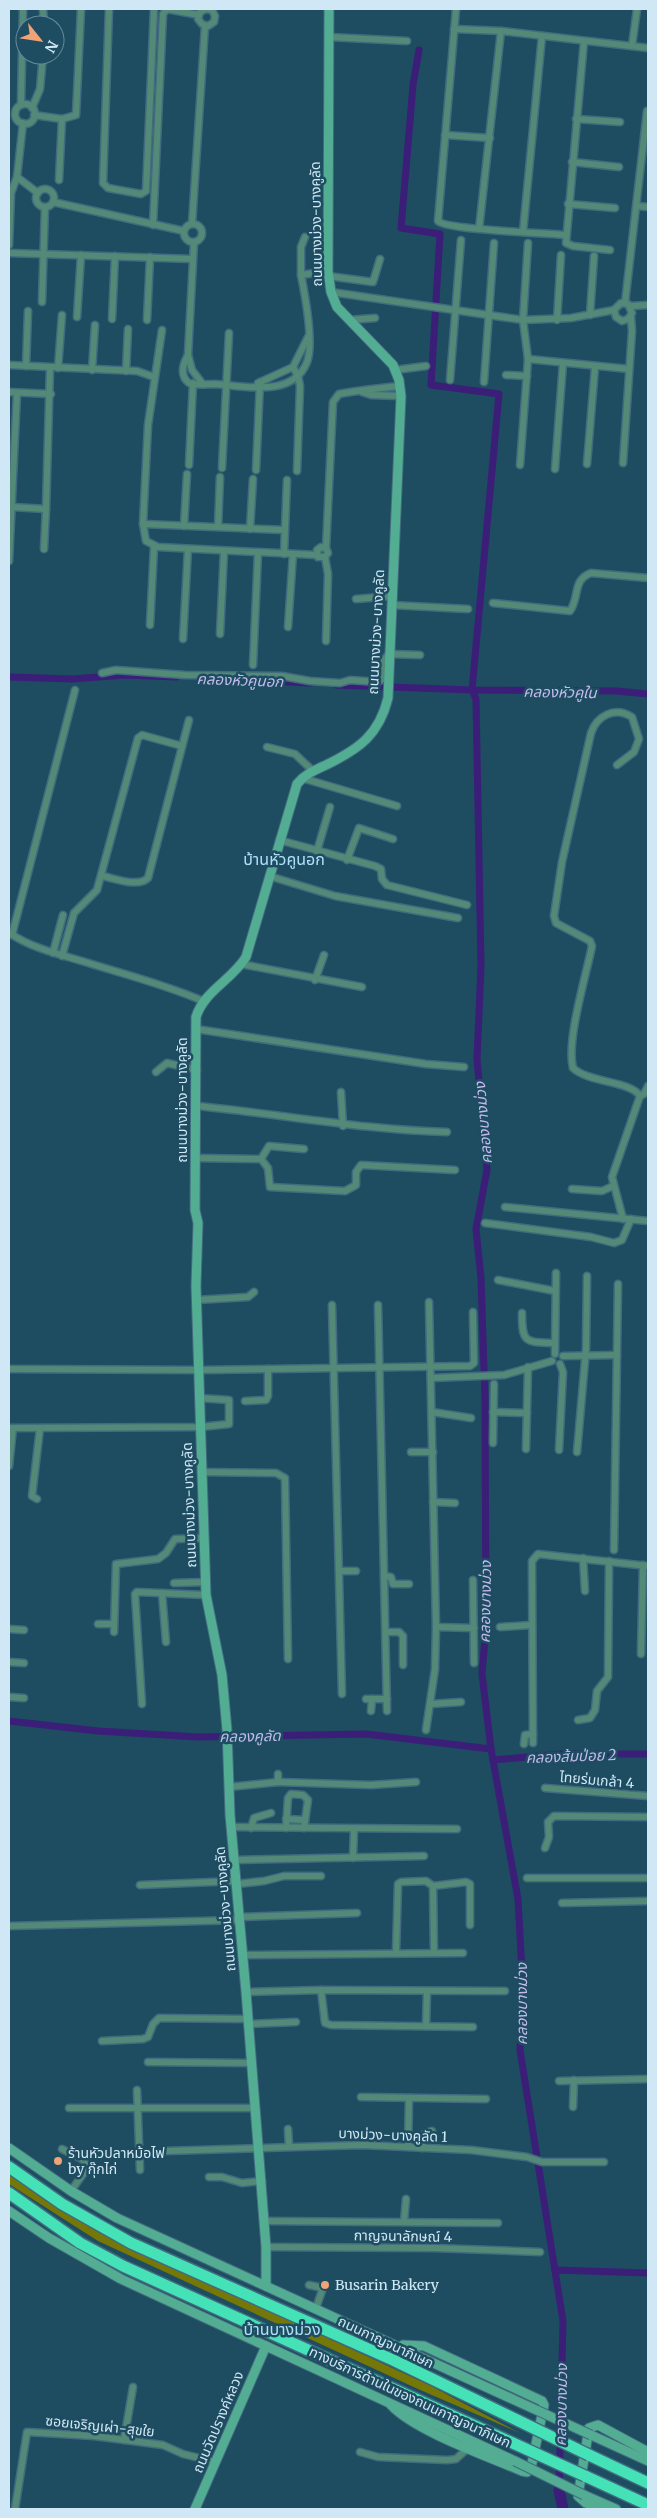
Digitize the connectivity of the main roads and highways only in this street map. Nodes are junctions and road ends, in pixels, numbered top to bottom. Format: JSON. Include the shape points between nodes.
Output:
{"nodes":[{"id":1,"x":9,"y":2167,"type":"edge"},
{"id":2,"x":9,"y":2194,"type":"edge"},
{"id":3,"x":648,"y":2482,"type":"edge"},
{"id":4,"x":648,"y":2505,"type":"edge"}],
"edges":[{"from":1,"to":3,"type":"highway","name":"ถนนกาญจนาภิเษก","bridge":true,"via":[[62,2204],[131,2243],[392,2360]]},
{"from":2,"to":4,"type":"highway","bridge":true,"via":[[80,2243],[124,2266]]}]}
